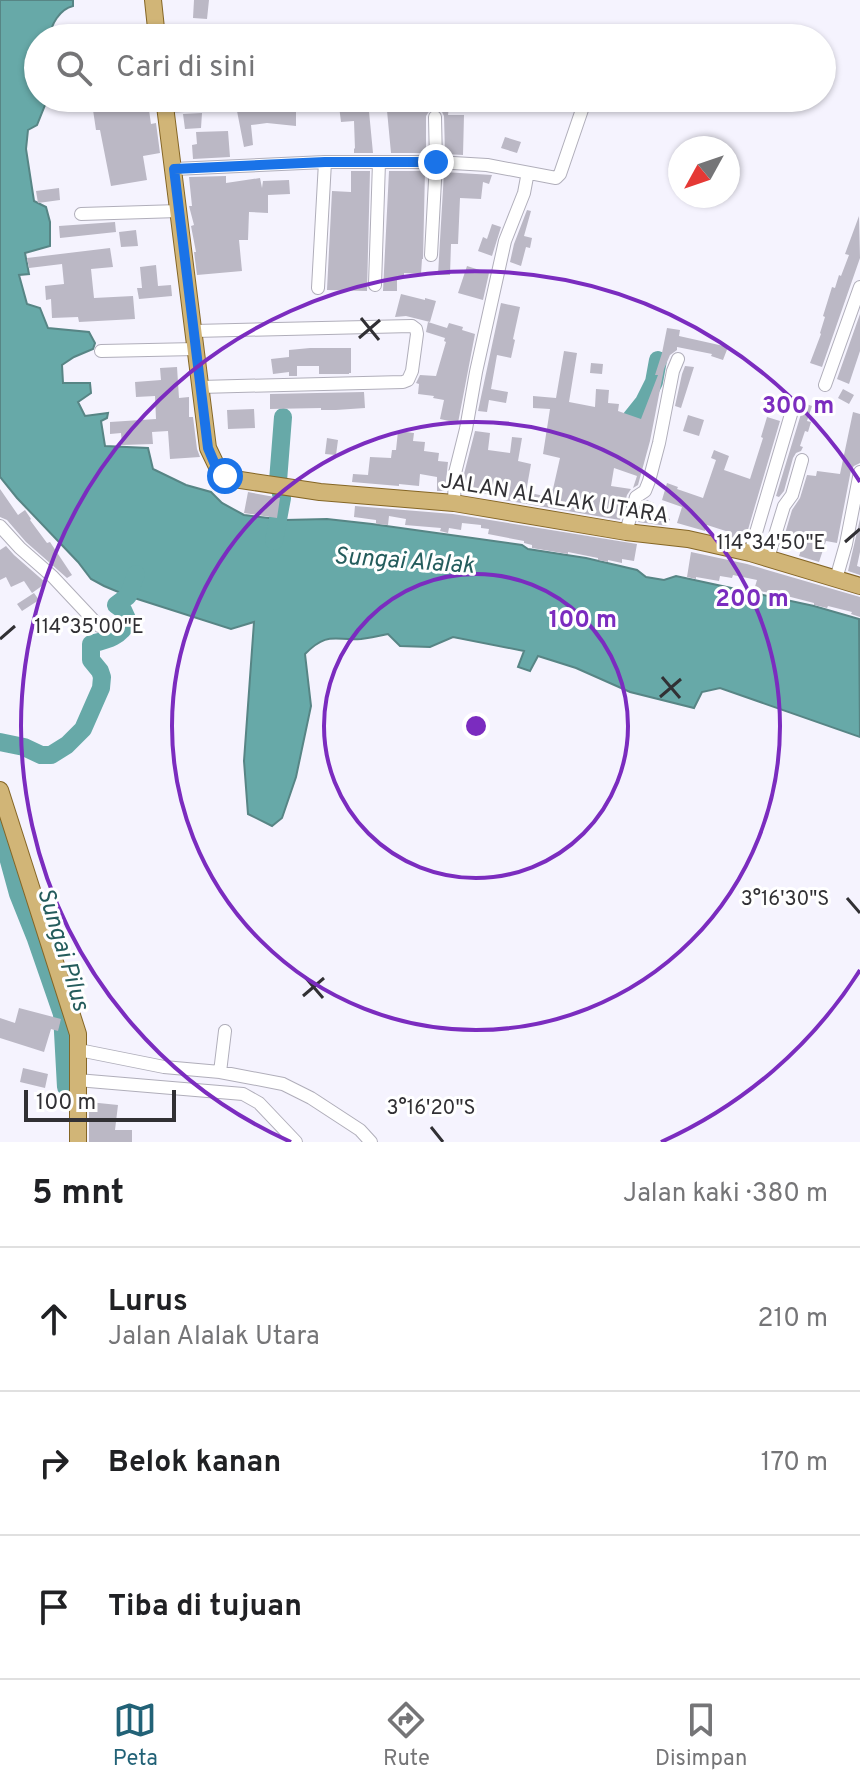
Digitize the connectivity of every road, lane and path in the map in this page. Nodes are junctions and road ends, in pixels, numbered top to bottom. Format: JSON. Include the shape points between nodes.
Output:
{"nodes":[{"id":1,"x":153,"y":0,"type":"edge"},
{"id":2,"x":156,"y":24,"type":"edge"},
{"id":3,"x":166,"y":112,"type":"edge"},
{"id":4,"x":581,"y":112,"type":"edge"},
{"id":5,"x":435,"y":117,"type":"dead end"},
{"id":6,"x":325,"y":162,"type":"junction"},
{"id":7,"x":379,"y":162,"type":"junction"},
{"id":8,"x":436,"y":162,"type":"junction"},
{"id":9,"x":174,"y":169,"type":"junction"},
{"id":10,"x":526,"y":174,"type":"junction"},
{"id":11,"x":179,"y":211,"type":"junction"},
{"id":12,"x":81,"y":214,"type":"dead end"},
{"id":13,"x":431,"y":255,"type":"dead end"},
{"id":14,"x":375,"y":285,"type":"dead end"},
{"id":15,"x":860,"y":287,"type":"edge"},
{"id":16,"x":318,"y":288,"type":"dead end"},
{"id":17,"x":194,"y":331,"type":"junction"},
{"id":18,"x":196,"y":349,"type":"junction"},
{"id":19,"x":101,"y":351,"type":"dead end"},
{"id":20,"x":678,"y":359,"type":"dead end"},
{"id":21,"x":825,"y":385,"type":"dead end"},
{"id":22,"x":200,"y":387,"type":"junction"},
{"id":23,"x":792,"y":411,"type":"dead end"},
{"id":24,"x":802,"y":460,"type":"dead end"},
{"id":25,"x":860,"y":472,"type":"edge"},
{"id":26,"x":454,"y":503,"type":"junction"},
{"id":27,"x":0,"y":526,"type":"edge"},
{"id":28,"x":626,"y":532,"type":"junction"},
{"id":29,"x":750,"y":553,"type":"junction"},
{"id":30,"x":768,"y":558,"type":"junction"},
{"id":31,"x":836,"y":579,"type":"junction"},
{"id":32,"x":860,"y":586,"type":"edge"},
{"id":33,"x":99,"y":626,"type":"dead end"},
{"id":34,"x":0,"y":790,"type":"edge"},
{"id":35,"x":225,"y":1031,"type":"dead end"},
{"id":36,"x":79,"y":1050,"type":"junction"},
{"id":37,"x":220,"y":1072,"type":"junction"},
{"id":38,"x":77,"y":1080,"type":"junction"},
{"id":39,"x":78,"y":1142,"type":"edge"},
{"id":40,"x":296,"y":1142,"type":"edge"},
{"id":41,"x":371,"y":1142,"type":"edge"}],
"edges":[{"from":1,"to":2,"type":"main road"},
{"from":3,"to":9,"type":"main road","name":"JALAN ALALAK UTARA"},
{"from":4,"to":10,"type":"street","via":[[560,174]]},
{"from":5,"to":8,"type":"street"},
{"from":6,"to":7,"type":"street"},
{"from":6,"to":9,"type":"street"},
{"from":6,"to":16,"type":"street"},
{"from":7,"to":8,"type":"street"},
{"from":7,"to":14,"type":"street"},
{"from":8,"to":10,"type":"street"},
{"from":8,"to":13,"type":"street"},
{"from":9,"to":11,"type":"main road","name":"JALAN ALALAK UTARA"},
{"from":10,"to":26,"type":"street","via":[[476,372]]},
{"from":11,"to":12,"type":"street"},
{"from":11,"to":17,"type":"main road","name":"JALAN ALALAK UTARA"},
{"from":15,"to":21,"type":"street"},
{"from":17,"to":18,"type":"main road","name":"JALAN ALALAK UTARA"},
{"from":17,"to":22,"type":"street","via":[[412,326],[417,334],[412,371],[403,382]]},
{"from":18,"to":19,"type":"street"},
{"from":18,"to":22,"type":"main road","name":"JALAN ALALAK UTARA"},
{"from":20,"to":28,"type":"street","via":[[649,481],[636,497]]},
{"from":22,"to":26,"type":"main road","name":"JALAN ALALAK UTARA","via":[[208,448],[220,473],[280,487]]},
{"from":23,"to":29,"type":"street"},
{"from":24,"to":30,"type":"street"},
{"from":25,"to":31,"type":"street"},
{"from":26,"to":28,"type":"main road","name":"JALAN ALALAK UTARA"},
{"from":27,"to":33,"type":"street"},
{"from":28,"to":29,"type":"main road","name":"JALAN ALALAK UTARA"},
{"from":29,"to":30,"type":"main road","name":"JALAN ALALAK UTARA"},
{"from":30,"to":31,"type":"main road","name":"JALAN ALALAK UTARA"},
{"from":31,"to":32,"type":"main road","name":"JALAN ALALAK UTARA"},
{"from":34,"to":36,"type":"main road","via":[[66,992]]},
{"from":35,"to":37,"type":"street"},
{"from":36,"to":37,"type":"street"},
{"from":36,"to":38,"type":"main road"},
{"from":37,"to":41,"type":"street","via":[[283,1084]]},
{"from":38,"to":39,"type":"main road"},
{"from":38,"to":40,"type":"street","via":[[243,1094],[259,1103]]}]}
